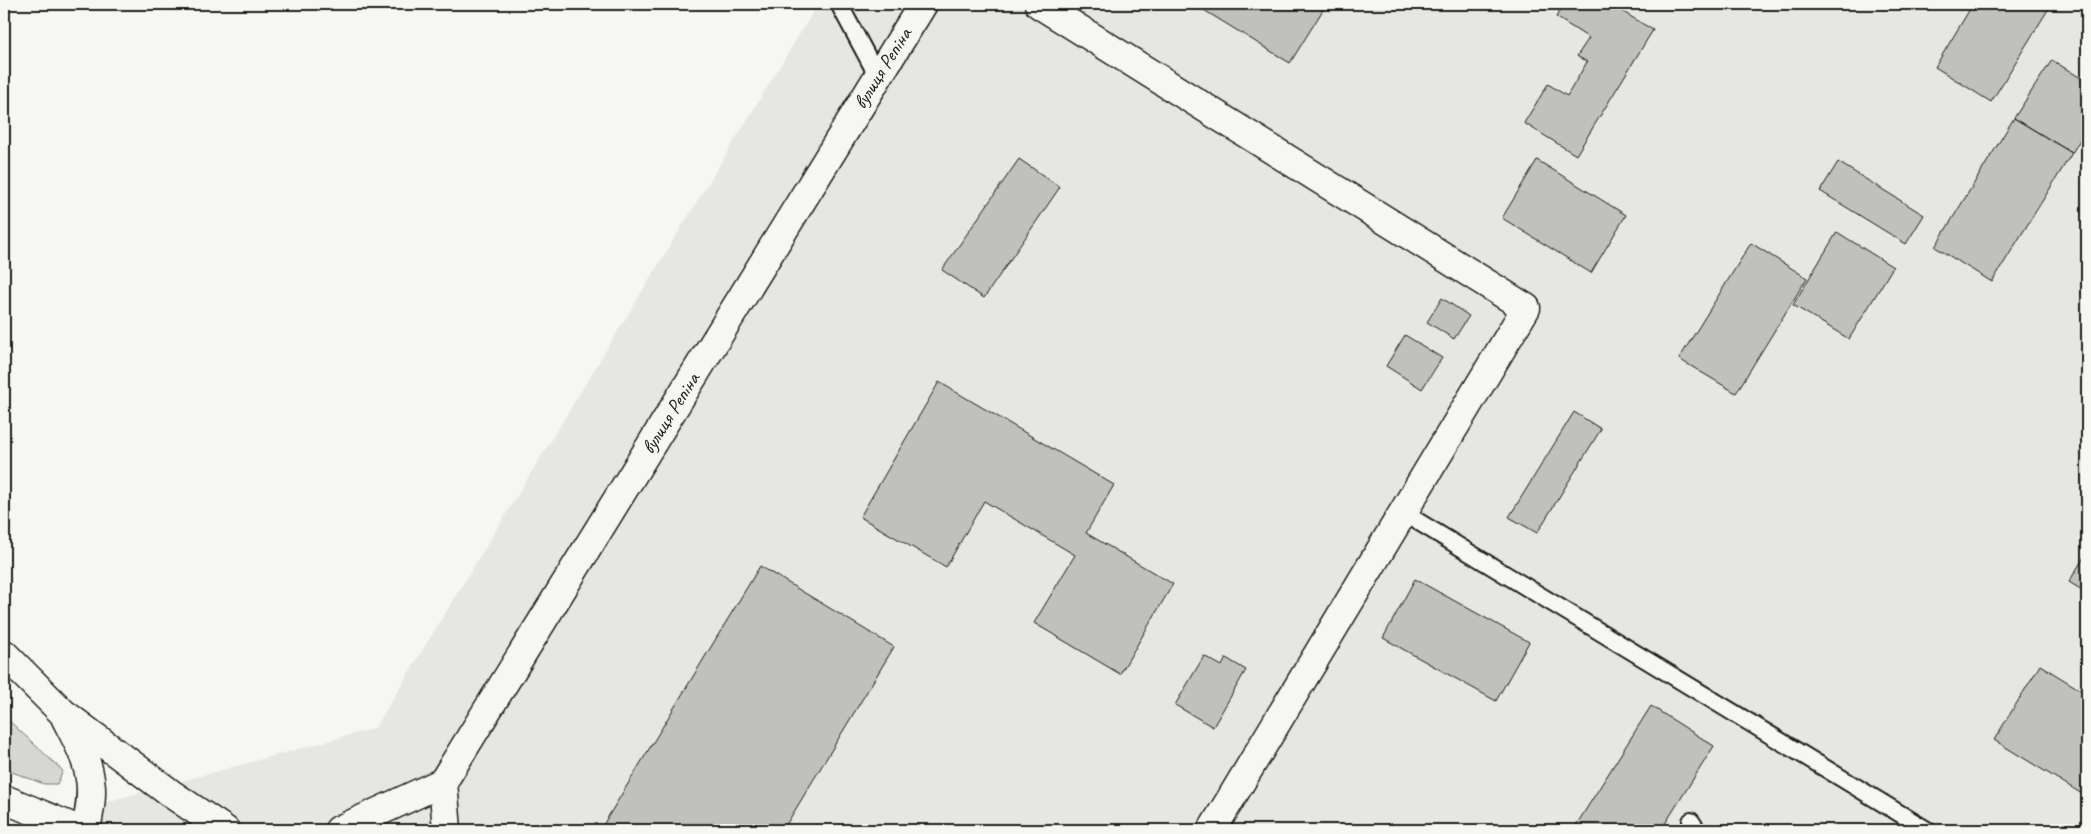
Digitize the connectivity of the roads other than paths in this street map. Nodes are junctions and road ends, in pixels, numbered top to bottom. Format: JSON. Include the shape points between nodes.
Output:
{"nodes":[{"id":1,"x":838,"y":4,"type":"edge"},
{"id":2,"x":923,"y":4,"type":"edge"},
{"id":3,"x":1039,"y":4,"type":"edge"},
{"id":4,"x":877,"y":76,"type":"junction"},
{"id":5,"x":1404,"y":513,"type":"junction"},
{"id":6,"x":4,"y":654,"type":"edge"},
{"id":7,"x":63,"y":713,"type":"junction"},
{"id":8,"x":443,"y":782,"type":"junction"},
{"id":9,"x":4,"y":799,"type":"edge"},
{"id":10,"x":79,"y":830,"type":"edge"},
{"id":11,"x":86,"y":830,"type":"edge"},
{"id":12,"x":225,"y":830,"type":"edge"},
{"id":13,"x":339,"y":830,"type":"edge"},
{"id":14,"x":447,"y":830,"type":"edge"},
{"id":15,"x":1212,"y":830,"type":"edge"},
{"id":16,"x":1927,"y":830,"type":"edge"}],
"edges":[{"from":1,"to":4,"type":"lane"},
{"from":2,"to":4,"type":"street","name":"вулиця Репіна"},
{"from":3,"to":5,"type":"street","via":[[1526,308]]},
{"from":4,"to":8,"type":"street","name":"вулиця Репіна"},
{"from":5,"to":15,"type":"street"},
{"from":5,"to":16,"type":"lane"},
{"from":6,"to":7,"type":"street"},
{"from":7,"to":11,"type":"street","via":[[84,758],[90,780]]},
{"from":7,"to":12,"type":"street"},
{"from":8,"to":13,"type":"street"},
{"from":8,"to":14,"type":"street"},
{"from":9,"to":10,"type":"street"}]}
